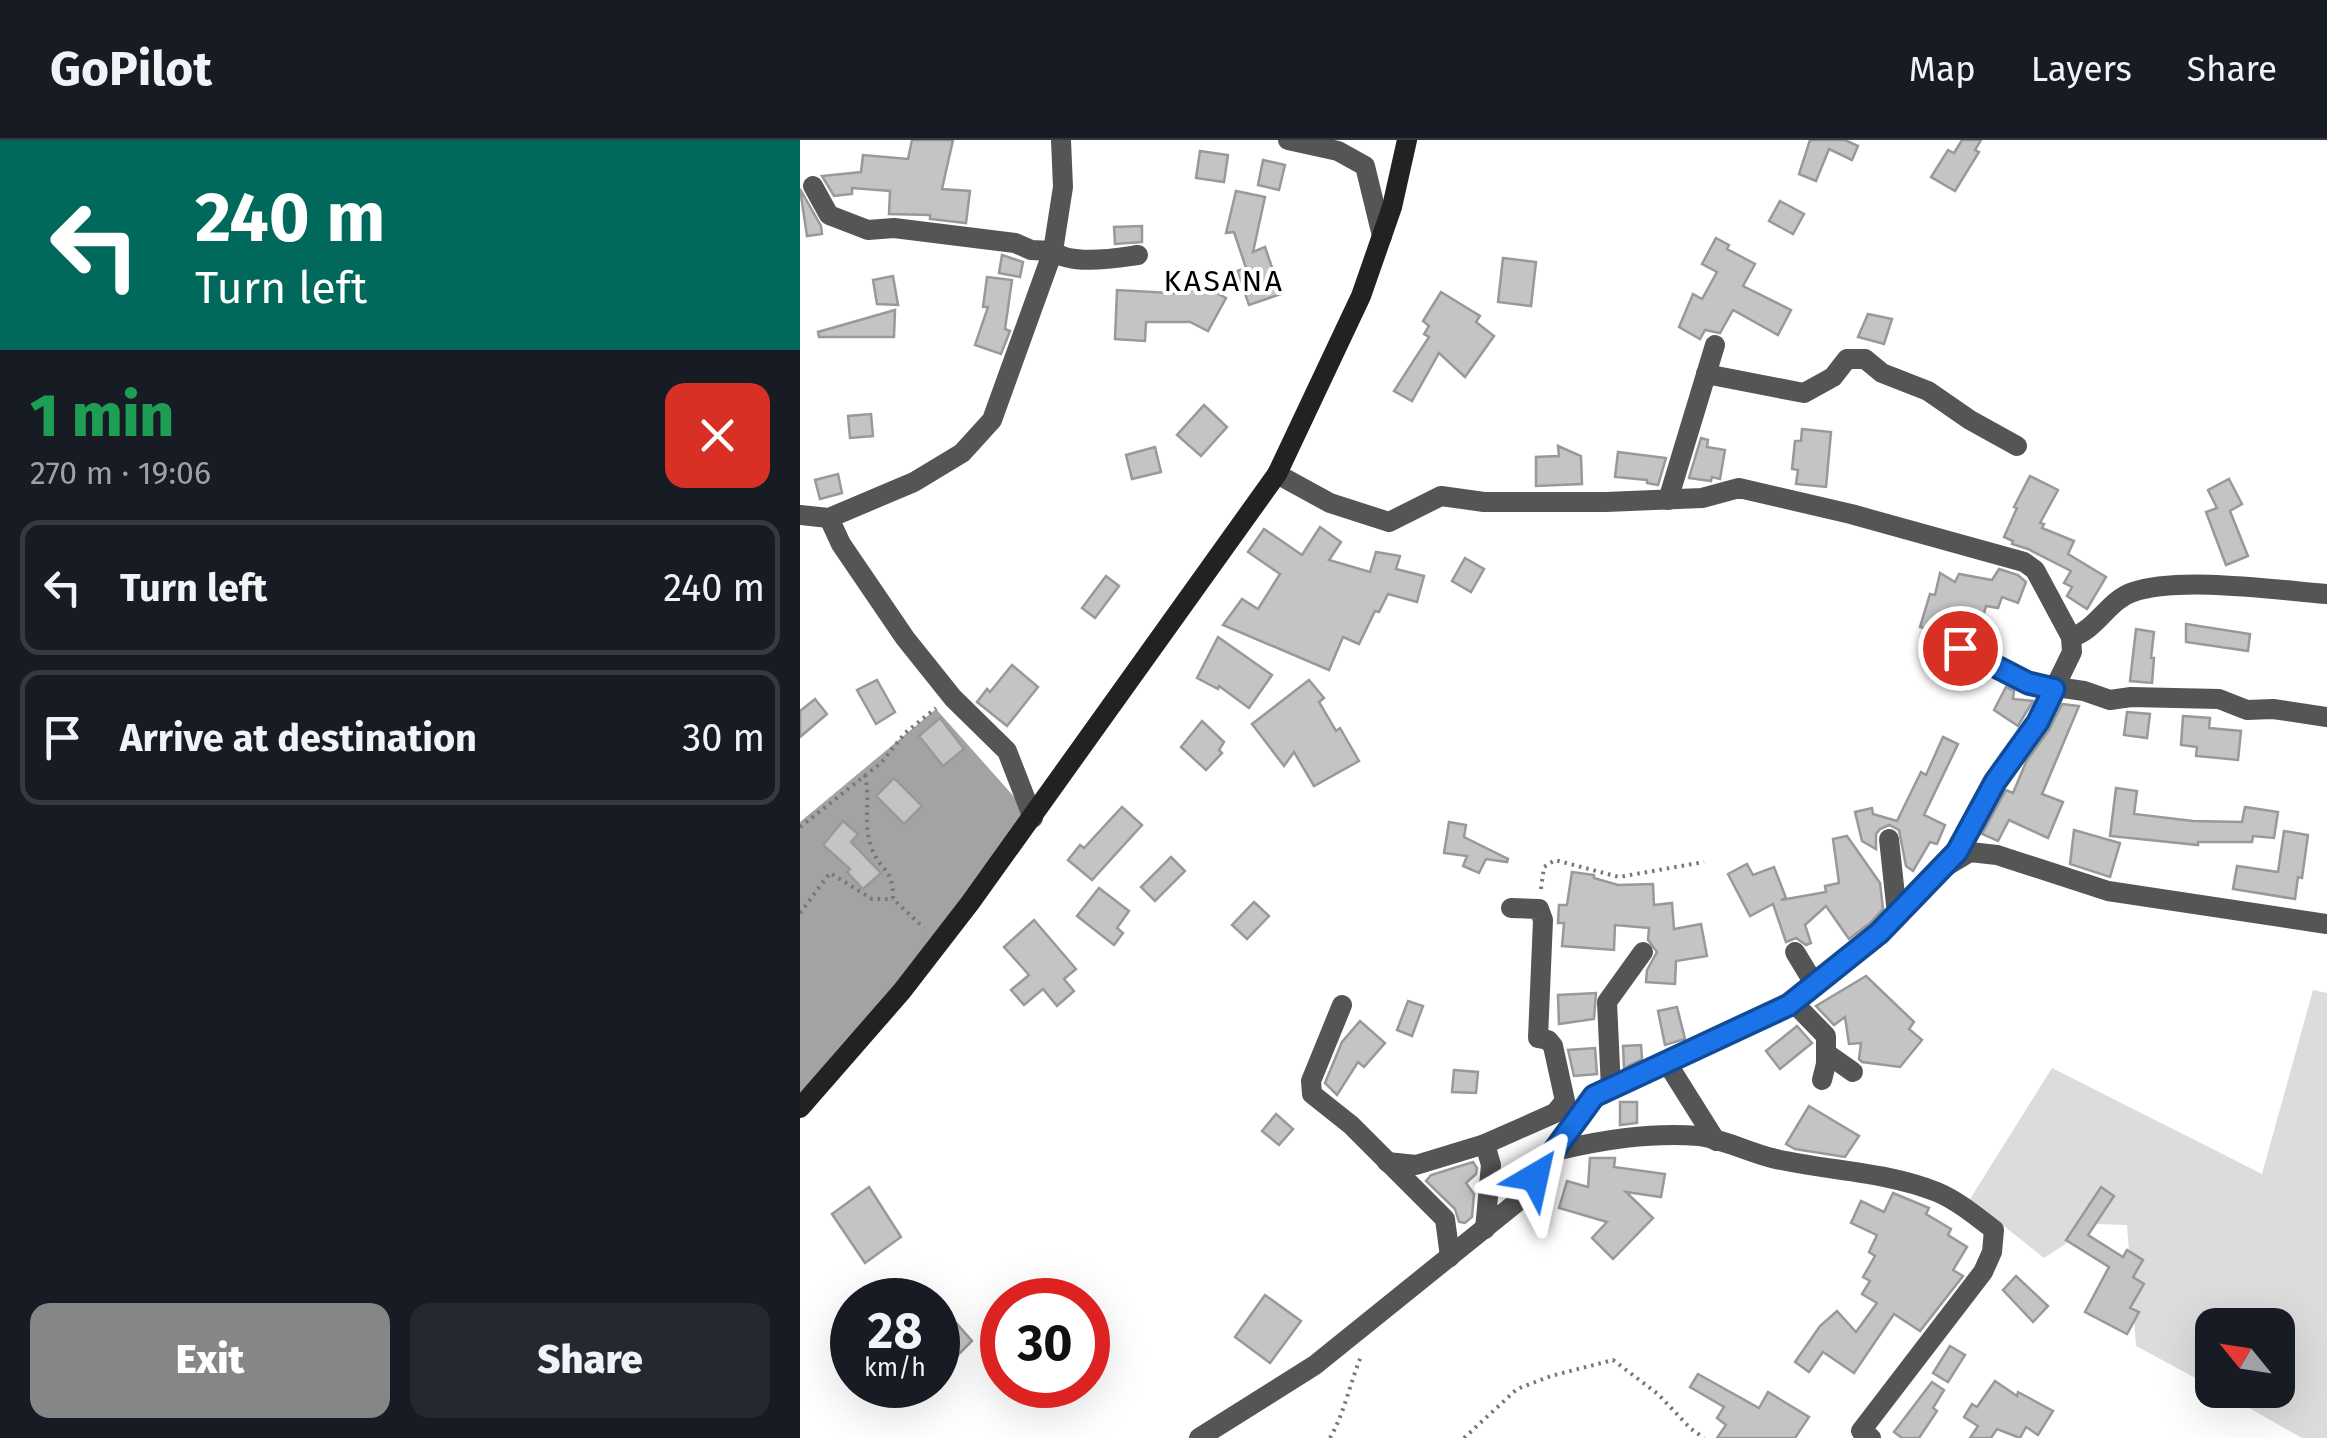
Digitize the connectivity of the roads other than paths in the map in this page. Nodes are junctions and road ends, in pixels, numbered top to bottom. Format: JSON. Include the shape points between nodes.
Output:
{"nodes":[{"id":1,"x":1062,"y":140,"type":"edge"},
{"id":2,"x":1288,"y":140,"type":"edge"},
{"id":3,"x":1407,"y":140,"type":"edge"},
{"id":4,"x":813,"y":186,"type":"dead end"},
{"id":5,"x":1382,"y":236,"type":"junction"},
{"id":6,"x":1053,"y":251,"type":"junction"},
{"id":7,"x":1138,"y":256,"type":"dead end"},
{"id":8,"x":1715,"y":344,"type":"dead end"},
{"id":9,"x":1706,"y":374,"type":"junction"},
{"id":10,"x":2017,"y":446,"type":"dead end"},
{"id":11,"x":1276,"y":474,"type":"junction"},
{"id":12,"x":1668,"y":500,"type":"junction"},
{"id":13,"x":800,"y":514,"type":"edge"},
{"id":14,"x":829,"y":518,"type":"junction"},
{"id":15,"x":2327,"y":594,"type":"edge"},
{"id":16,"x":2071,"y":636,"type":"junction"},
{"id":17,"x":1960,"y":648,"type":"dead end"},
{"id":18,"x":2054,"y":689,"type":"junction"},
{"id":19,"x":2327,"y":717,"type":"edge"},
{"id":20,"x":1033,"y":818,"type":"junction"},
{"id":21,"x":1889,"y":839,"type":"dead end"},
{"id":22,"x":1937,"y":872,"type":"junction"},
{"id":23,"x":1512,"y":908,"type":"dead end"},
{"id":24,"x":1898,"y":914,"type":"junction"},
{"id":25,"x":2327,"y":924,"type":"edge"},
{"id":26,"x":1637,"y":951,"type":"dead end"},
{"id":27,"x":1795,"y":952,"type":"dead end"},
{"id":28,"x":1815,"y":985,"type":"junction"},
{"id":29,"x":1793,"y":1002,"type":"junction"},
{"id":30,"x":1342,"y":1004,"type":"dead end"},
{"id":31,"x":1826,"y":1052,"type":"junction"},
{"id":32,"x":1666,"y":1063,"type":"junction"},
{"id":33,"x":1853,"y":1072,"type":"dead end"},
{"id":34,"x":1822,"y":1080,"type":"dead end"},
{"id":35,"x":1602,"y":1094,"type":"junction"},
{"id":36,"x":1563,"y":1096,"type":"junction"},
{"id":37,"x":800,"y":1108,"type":"edge"},
{"id":38,"x":1716,"y":1140,"type":"junction"},
{"id":39,"x":1485,"y":1144,"type":"junction"},
{"id":40,"x":1554,"y":1151,"type":"junction"},
{"id":41,"x":1388,"y":1162,"type":"junction"},
{"id":42,"x":1485,"y":1228,"type":"junction"},
{"id":43,"x":1450,"y":1256,"type":"junction"},
{"id":44,"x":1199,"y":1438,"type":"edge"},
{"id":45,"x":1871,"y":1438,"type":"edge"}],
"edges":[{"from":1,"to":6,"type":"street"},
{"from":2,"to":5,"type":"street","via":[[1338,151],[1365,166]]},
{"from":3,"to":5,"type":"main road"},
{"from":4,"to":6,"type":"street","via":[[829,215],[868,230]]},
{"from":5,"to":11,"type":"main road","via":[[1361,296]]},
{"from":6,"to":7,"type":"street","via":[[1072,258]]},
{"from":6,"to":14,"type":"street","via":[[992,420],[978,437],[914,482]]},
{"from":8,"to":9,"type":"street"},
{"from":9,"to":10,"type":"street","via":[[1804,393],[1834,377],[1847,359],[1865,359]]},
{"from":9,"to":12,"type":"street"},
{"from":11,"to":12,"type":"street","via":[[1381,522],[1441,496],[1484,502]]},
{"from":11,"to":20,"type":"main road"},
{"from":12,"to":16,"type":"street","via":[[1740,488],[2024,562]]},
{"from":13,"to":14,"type":"street"},
{"from":14,"to":20,"type":"street","via":[[904,638],[1007,750]]},
{"from":15,"to":16,"type":"street","via":[[2183,584],[2131,592]]},
{"from":16,"to":18,"type":"street","via":[[2072,652]]},
{"from":17,"to":18,"type":"street"},
{"from":18,"to":19,"type":"street","via":[[2110,700],[2219,699],[2247,710]]},
{"from":18,"to":22,"type":"street","via":[[1957,852]]},
{"from":20,"to":37,"type":"main road","via":[[902,991]]},
{"from":21,"to":24,"type":"street"},
{"from":22,"to":24,"type":"street"},
{"from":22,"to":25,"type":"street","via":[[1970,852],[1997,855],[2108,892]]},
{"from":23,"to":36,"type":"street","via":[[1539,909],[1543,920],[1538,1038],[1553,1046]]},
{"from":24,"to":28,"type":"street"},
{"from":26,"to":35,"type":"street","via":[[1607,1002]]},
{"from":27,"to":28,"type":"street"},
{"from":28,"to":29,"type":"street"},
{"from":29,"to":31,"type":"street","via":[[1826,1036]]},
{"from":29,"to":32,"type":"street"},
{"from":30,"to":41,"type":"street","via":[[1310,1081],[1312,1094]]},
{"from":31,"to":33,"type":"street"},
{"from":31,"to":34,"type":"street"},
{"from":32,"to":35,"type":"street"},
{"from":32,"to":38,"type":"street"},
{"from":35,"to":36,"type":"street"},
{"from":35,"to":40,"type":"street"},
{"from":36,"to":39,"type":"street","via":[[1554,1113]]},
{"from":38,"to":40,"type":"street","via":[[1662,1135]]},
{"from":38,"to":45,"type":"street","via":[[1770,1158],[1936,1192],[1994,1230],[1983,1272],[1860,1432]]},
{"from":39,"to":41,"type":"street","via":[[1416,1165]]},
{"from":39,"to":42,"type":"street","via":[[1491,1165]]},
{"from":40,"to":42,"type":"street","via":[[1516,1204]]},
{"from":41,"to":43,"type":"street","via":[[1446,1218]]},
{"from":42,"to":43,"type":"street"},
{"from":43,"to":44,"type":"street","via":[[1315,1365]]}]}
